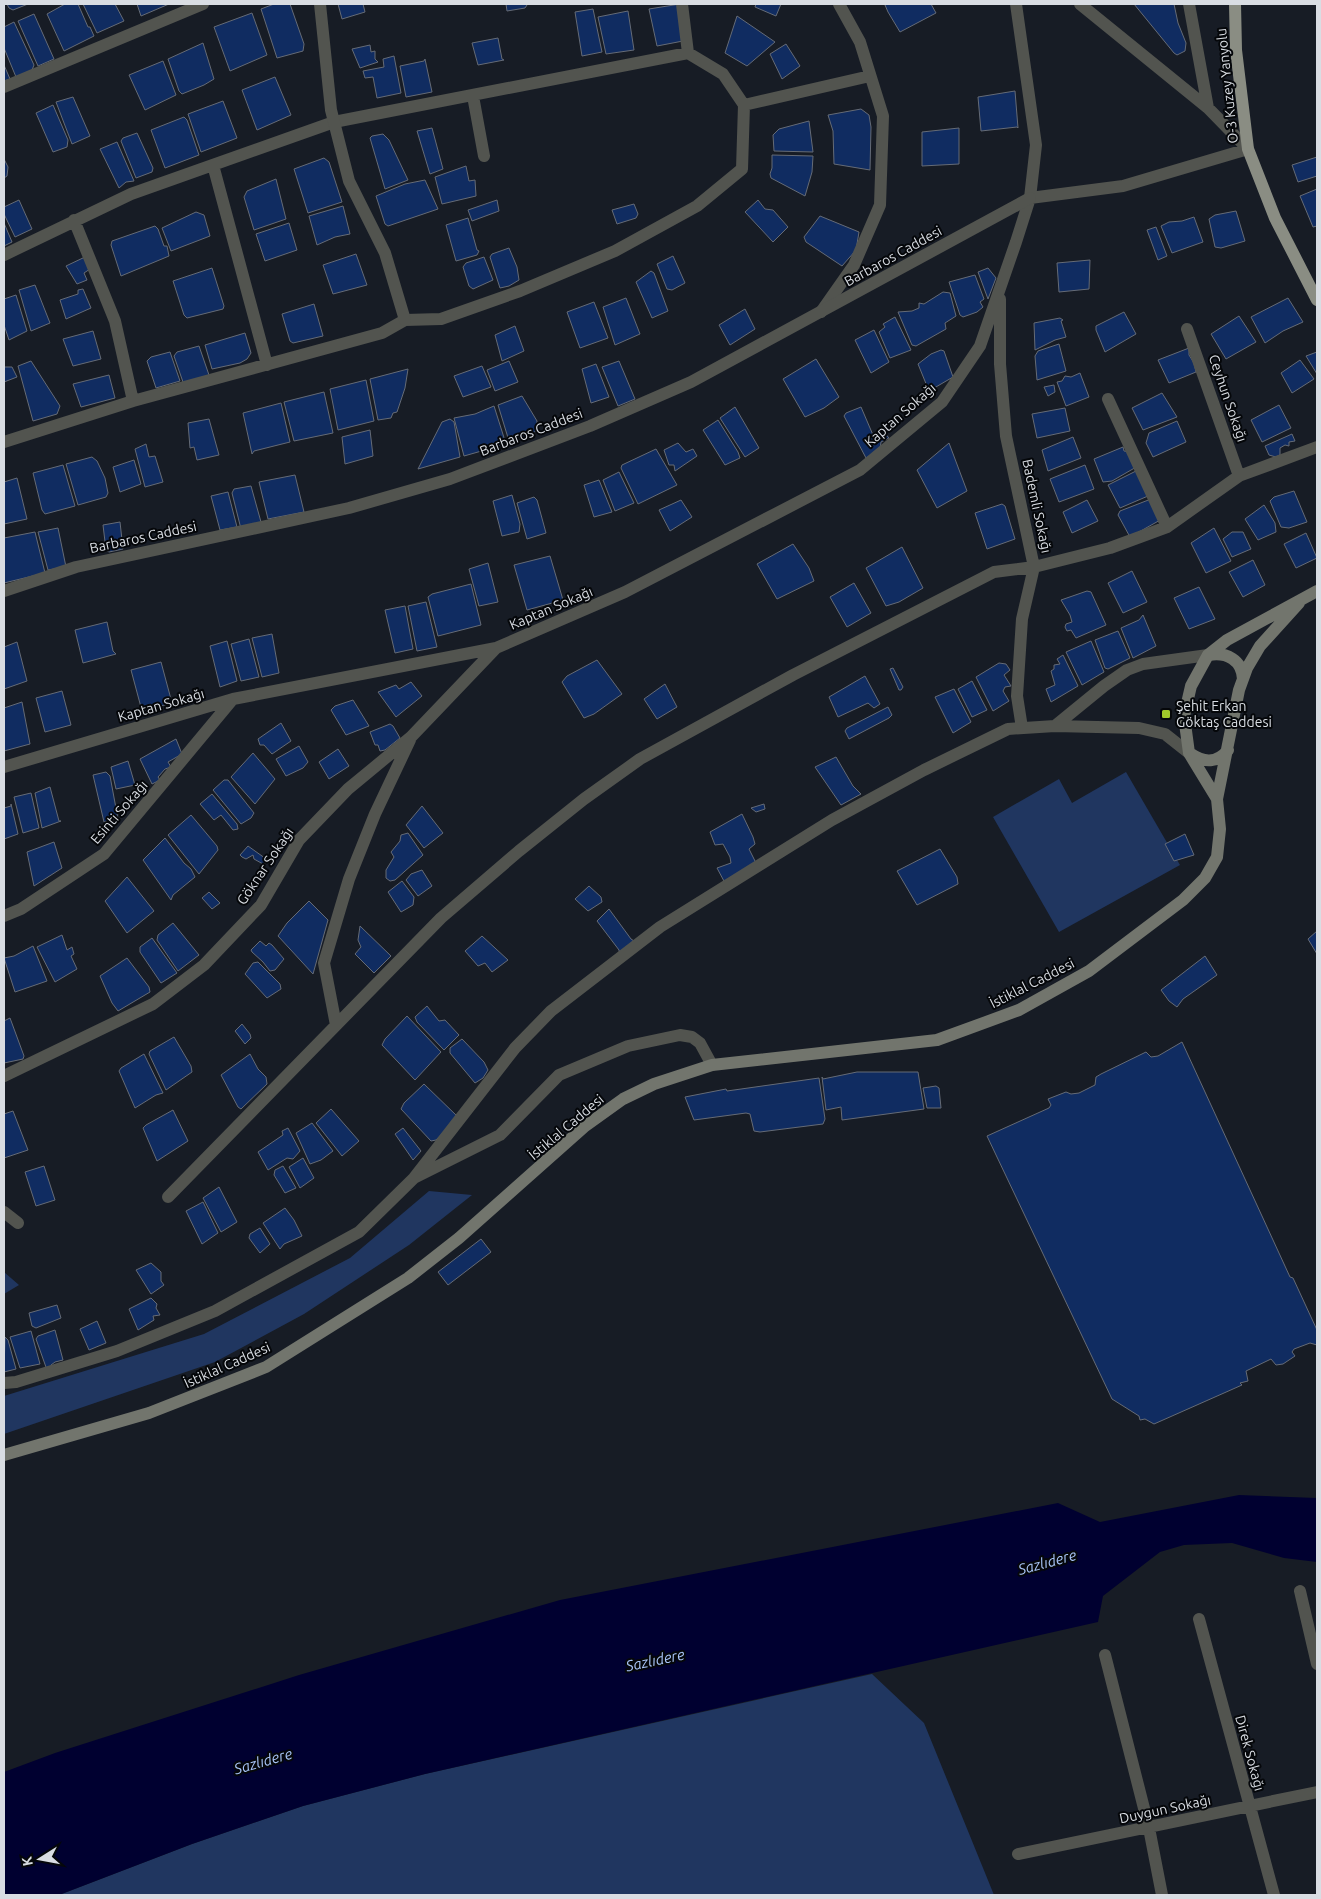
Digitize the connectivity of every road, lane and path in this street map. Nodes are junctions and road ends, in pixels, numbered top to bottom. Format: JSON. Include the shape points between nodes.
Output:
{"nodes":[{"id":1,"x":203,"y":4,"type":"edge"},
{"id":2,"x":320,"y":4,"type":"edge"},
{"id":3,"x":682,"y":4,"type":"edge"},
{"id":4,"x":839,"y":4,"type":"edge"},
{"id":5,"x":1016,"y":4,"type":"edge"},
{"id":6,"x":1080,"y":4,"type":"edge"},
{"id":7,"x":1189,"y":4,"type":"edge"},
{"id":8,"x":1235,"y":4,"type":"edge"},
{"id":9,"x":688,"y":53,"type":"junction"},
{"id":10,"x":870,"y":76,"type":"junction"},
{"id":11,"x":4,"y":87,"type":"edge"},
{"id":12,"x":473,"y":96,"type":"junction"},
{"id":13,"x":744,"y":105,"type":"junction"},
{"id":14,"x":1208,"y":108,"type":"junction"},
{"id":15,"x":334,"y":122,"type":"junction"},
{"id":16,"x":1248,"y":149,"type":"junction"},
{"id":17,"x":484,"y":156,"type":"dead end"},
{"id":18,"x":213,"y":165,"type":"junction"},
{"id":19,"x":1030,"y":198,"type":"junction"},
{"id":20,"x":74,"y":220,"type":"junction"},
{"id":21,"x":4,"y":255,"type":"edge"},
{"id":22,"x":1001,"y":289,"type":"junction"},
{"id":23,"x":1317,"y":300,"type":"edge"},
{"id":24,"x":821,"y":312,"type":"junction"},
{"id":25,"x":405,"y":320,"type":"junction"},
{"id":26,"x":1188,"y":329,"type":"dead end"},
{"id":27,"x":267,"y":365,"type":"junction"},
{"id":28,"x":1108,"y":399,"type":"dead end"},
{"id":29,"x":133,"y":401,"type":"junction"},
{"id":30,"x":4,"y":442,"type":"edge"},
{"id":31,"x":1317,"y":447,"type":"edge"},
{"id":32,"x":1239,"y":476,"type":"junction"},
{"id":33,"x":1167,"y":527,"type":"junction"},
{"id":34,"x":1034,"y":567,"type":"junction"},
{"id":35,"x":4,"y":591,"type":"edge"},
{"id":36,"x":1317,"y":591,"type":"edge"},
{"id":37,"x":1299,"y":603,"type":"junction"},
{"id":38,"x":496,"y":648,"type":"junction"},
{"id":39,"x":1208,"y":655,"type":"junction"},
{"id":40,"x":1243,"y":679,"type":"junction"},
{"id":41,"x":233,"y":699,"type":"junction"},
{"id":42,"x":1055,"y":726,"type":"junction"},
{"id":43,"x":1022,"y":728,"type":"junction"},
{"id":44,"x":411,"y":738,"type":"junction"},
{"id":45,"x":1228,"y":750,"type":"junction"},
{"id":46,"x":1189,"y":753,"type":"junction"},
{"id":47,"x":4,"y":767,"type":"edge"},
{"id":48,"x":1217,"y":799,"type":"junction"},
{"id":49,"x":4,"y":916,"type":"edge"},
{"id":50,"x":336,"y":1025,"type":"junction"},
{"id":51,"x":712,"y":1065,"type":"junction"},
{"id":52,"x":4,"y":1076,"type":"edge"},
{"id":53,"x":414,"y":1178,"type":"junction"},
{"id":54,"x":168,"y":1197,"type":"dead end"},
{"id":55,"x":4,"y":1212,"type":"edge"},
{"id":56,"x":18,"y":1223,"type":"dead end"},
{"id":57,"x":4,"y":1383,"type":"edge"},
{"id":58,"x":4,"y":1455,"type":"edge"},
{"id":59,"x":1300,"y":1591,"type":"dead end"},
{"id":60,"x":1199,"y":1619,"type":"dead end"},
{"id":61,"x":1105,"y":1655,"type":"dead end"},
{"id":62,"x":1317,"y":1664,"type":"edge"},
{"id":63,"x":1317,"y":1792,"type":"edge"},
{"id":64,"x":1249,"y":1807,"type":"junction"},
{"id":65,"x":1149,"y":1828,"type":"junction"},
{"id":66,"x":1018,"y":1854,"type":"dead end"},
{"id":67,"x":1162,"y":1895,"type":"edge"},
{"id":68,"x":1274,"y":1895,"type":"edge"}],
"edges":[{"from":1,"to":11,"type":"street"},
{"from":2,"to":15,"type":"street"},
{"from":3,"to":9,"type":"street"},
{"from":4,"to":10,"type":"street","via":[[860,42]]},
{"from":5,"to":19,"type":"street","via":[[1036,145]]},
{"from":6,"to":14,"type":"street"},
{"from":7,"to":14,"type":"street"},
{"from":8,"to":16,"type":"main road","name":"O-3 Kuzey Yanyolu","via":[[1236,50]]},
{"from":9,"to":12,"type":"street"},
{"from":9,"to":13,"type":"street","via":[[723,74]]},
{"from":10,"to":13,"type":"street"},
{"from":10,"to":24,"type":"street","via":[[883,116],[880,205],[854,265]]},
{"from":12,"to":15,"type":"street"},
{"from":12,"to":17,"type":"street"},
{"from":13,"to":25,"type":"street","via":[[742,169],[697,206],[615,251],[520,291],[440,318]]},
{"from":14,"to":16,"type":"street"},
{"from":15,"to":18,"type":"street"},
{"from":15,"to":25,"type":"street","via":[[349,181],[385,253]]},
{"from":16,"to":19,"type":"street","via":[[1123,186]]},
{"from":16,"to":23,"type":"main road","name":"O-3 Kuzey Yanyolu","via":[[1275,218]]},
{"from":18,"to":20,"type":"street","via":[[131,194]]},
{"from":18,"to":27,"type":"street"},
{"from":19,"to":22,"type":"street"},
{"from":19,"to":24,"type":"street","name":"Barbaros Caddesi"},
{"from":20,"to":21,"type":"street"},
{"from":20,"to":29,"type":"street","via":[[115,321]]},
{"from":22,"to":34,"type":"street","name":"Bademli Sokağı","via":[[1000,364],[1006,436]]},
{"from":22,"to":38,"type":"street","name":"Kaptan Sokağı","via":[[980,346],[942,402],[860,470],[626,592]]},
{"from":24,"to":35,"type":"street","name":"Barbaros Caddesi","via":[[691,382],[590,426],[450,479],[349,508],[76,567]]},
{"from":25,"to":27,"type":"street","via":[[382,333]]},
{"from":26,"to":32,"type":"street","name":"Ceyhun Sokağı"},
{"from":27,"to":29,"type":"street"},
{"from":28,"to":33,"type":"street"},
{"from":29,"to":30,"type":"street"},
{"from":31,"to":32,"type":"street"},
{"from":32,"to":33,"type":"street"},
{"from":33,"to":34,"type":"street","via":[[1110,548]]},
{"from":34,"to":43,"type":"street","name":"Bademli Sokağı","via":[[1022,629],[1017,696]]},
{"from":34,"to":50,"type":"street","via":[[994,572],[793,675],[640,759],[533,839],[441,918]]},
{"from":36,"to":37,"type":"main road","name":"İstiklal Caddesi"},
{"from":37,"to":39,"type":"main road","name":"İstiklal Caddesi","via":[[1242,630]]},
{"from":37,"to":40,"type":"main road","name":"İstiklal Caddesi","via":[[1260,646]]},
{"from":38,"to":41,"type":"street","name":"Kaptan Sokağı"},
{"from":38,"to":44,"type":"street","name":"Göknar Sokağı"},
{"from":39,"to":40,"type":"main road","via":[[1223,654],[1235,659],[1242,669]]},
{"from":39,"to":42,"type":"street","via":[[1143,664],[1127,670]]},
{"from":39,"to":46,"type":"main road","name":"İstiklal Caddesi","via":[[1191,686],[1184,716]]},
{"from":40,"to":45,"type":"main road","name":"İstiklal Caddesi","via":[[1232,717]]},
{"from":41,"to":47,"type":"street","name":"Kaptan Sokağı"},
{"from":41,"to":49,"type":"street","name":"Esinti Sokağı","via":[[104,854],[21,910]]},
{"from":42,"to":43,"type":"street"},
{"from":42,"to":46,"type":"street","via":[[1139,728],[1165,734]]},
{"from":43,"to":53,"type":"street","via":[[1008,729],[986,738],[832,820],[660,927],[598,972],[551,1011],[515,1048]]},
{"from":44,"to":50,"type":"street","via":[[349,879],[324,963]]},
{"from":44,"to":52,"type":"street","name":"Göknar Sokağı","via":[[348,789],[299,840],[261,905],[204,964],[153,1004]]},
{"from":45,"to":46,"type":"main road","via":[[1220,758],[1209,761]]},
{"from":45,"to":48,"type":"main road","name":"İstiklal Caddesi"},
{"from":46,"to":48,"type":"main road","name":"İstiklal Caddesi"},
{"from":48,"to":51,"type":"main road","name":"İstiklal Caddesi","via":[[1220,828],[1217,857],[1205,878],[1183,900],[1089,970],[1019,1010],[937,1040]]},
{"from":50,"to":54,"type":"street"},
{"from":51,"to":53,"type":"street","via":[[700,1043],[692,1037],[680,1035],[628,1046],[559,1075],[500,1135]]},
{"from":51,"to":58,"type":"main road","name":"İstiklal Caddesi","via":[[654,1084],[623,1099],[584,1128],[459,1238],[408,1278],[266,1367],[149,1413]]},
{"from":53,"to":57,"type":"street","via":[[359,1232],[215,1311],[116,1351]]},
{"from":55,"to":56,"type":"street"},
{"from":59,"to":62,"type":"street"},
{"from":60,"to":64,"type":"street","name":"Direk Sokağı"},
{"from":61,"to":65,"type":"street"},
{"from":63,"to":64,"type":"street","name":"Duygun Sokağı"},
{"from":64,"to":65,"type":"street","name":"Duygun Sokağı"},
{"from":64,"to":68,"type":"street","name":"Direk Sokağı"},
{"from":65,"to":66,"type":"street","name":"Duygun Sokağı"},
{"from":65,"to":67,"type":"street"}]}
